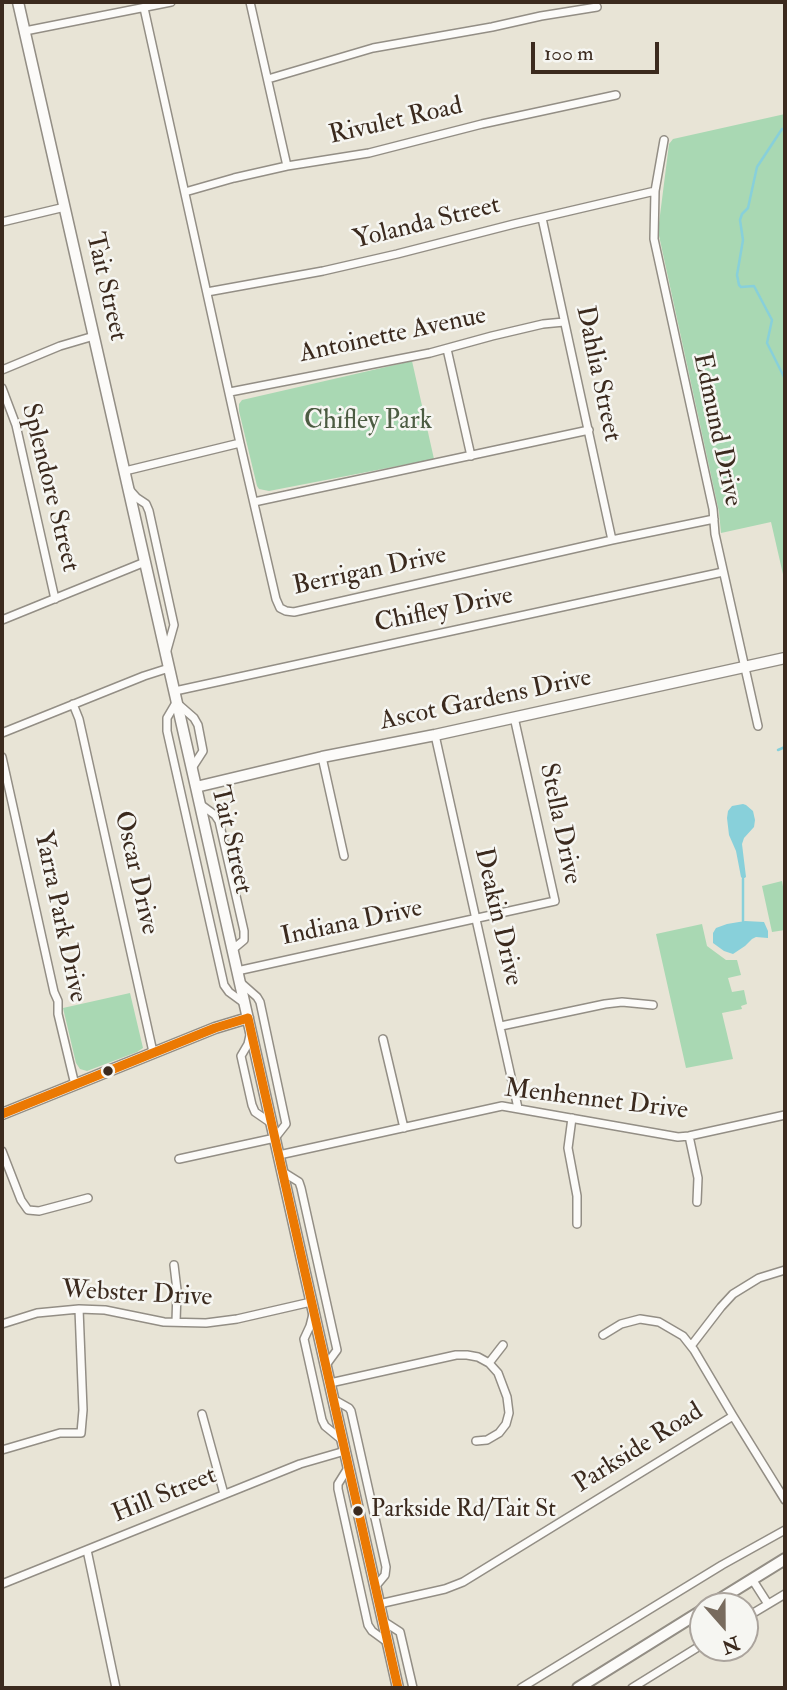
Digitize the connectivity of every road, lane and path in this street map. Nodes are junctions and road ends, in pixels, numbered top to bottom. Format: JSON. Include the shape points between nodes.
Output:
{"nodes":[{"id":1,"x":18,"y":2,"type":"edge"},
{"id":2,"x":172,"y":2,"type":"edge"},
{"id":3,"x":250,"y":2,"type":"edge"},
{"id":4,"x":597,"y":7,"type":"dead end"},
{"id":5,"x":144,"y":8,"type":"junction"},
{"id":6,"x":25,"y":31,"type":"junction"},
{"id":7,"x":268,"y":79,"type":"junction"},
{"id":8,"x":616,"y":95,"type":"dead end"},
{"id":9,"x":664,"y":140,"type":"dead end"},
{"id":10,"x":287,"y":166,"type":"junction"},
{"id":11,"x":655,"y":191,"type":"junction"},
{"id":12,"x":185,"y":192,"type":"junction"},
{"id":13,"x":65,"y":207,"type":"junction"},
{"id":14,"x":541,"y":218,"type":"junction"},
{"id":15,"x":2,"y":222,"type":"edge"},
{"id":16,"x":207,"y":292,"type":"junction"},
{"id":17,"x":564,"y":322,"type":"junction"},
{"id":18,"x":94,"y":336,"type":"junction"},
{"id":19,"x":447,"y":349,"type":"junction"},
{"id":20,"x":2,"y":370,"type":"edge"},
{"id":21,"x":2,"y":388,"type":"edge"},
{"id":22,"x":230,"y":393,"type":"junction"},
{"id":23,"x":589,"y":430,"type":"junction"},
{"id":24,"x":240,"y":443,"type":"junction"},
{"id":25,"x":471,"y":456,"type":"junction"},
{"id":26,"x":125,"y":471,"type":"junction"},
{"id":27,"x":129,"y":489,"type":"junction"},
{"id":28,"x":254,"y":502,"type":"junction"},
{"id":29,"x":714,"y":520,"type":"junction"},
{"id":30,"x":612,"y":540,"type":"junction"},
{"id":31,"x":145,"y":562,"type":"junction"},
{"id":32,"x":723,"y":572,"type":"junction"},
{"id":33,"x":55,"y":598,"type":"junction"},
{"id":34,"x":2,"y":620,"type":"edge"},
{"id":35,"x":166,"y":653,"type":"junction"},
{"id":36,"x":785,"y":658,"type":"edge"},
{"id":37,"x":744,"y":667,"type":"junction"},
{"id":38,"x":169,"y":668,"type":"junction"},
{"id":39,"x":176,"y":699,"type":"junction"},
{"id":40,"x":74,"y":704,"type":"junction"},
{"id":41,"x":514,"y":717,"type":"junction"},
{"id":42,"x":758,"y":726,"type":"dead end"},
{"id":43,"x":2,"y":733,"type":"edge"},
{"id":44,"x":435,"y":735,"type":"junction"},
{"id":45,"x":2,"y":757,"type":"edge"},
{"id":46,"x":322,"y":757,"type":"junction"},
{"id":47,"x":192,"y":768,"type":"junction"},
{"id":48,"x":196,"y":787,"type":"junction"},
{"id":49,"x":200,"y":804,"type":"junction"},
{"id":50,"x":344,"y":856,"type":"dead end"},
{"id":51,"x":475,"y":919,"type":"junction"},
{"id":52,"x":232,"y":950,"type":"junction"},
{"id":53,"x":238,"y":976,"type":"junction"},
{"id":54,"x":244,"y":1003,"type":"junction"},
{"id":55,"x":653,"y":1005,"type":"dead end"},
{"id":56,"x":248,"y":1018,"type":"junction"},
{"id":57,"x":501,"y":1026,"type":"junction"},
{"id":58,"x":383,"y":1039,"type":"dead end"},
{"id":59,"x":153,"y":1052,"type":"junction"},
{"id":60,"x":75,"y":1085,"type":"junction"},
{"id":61,"x":518,"y":1108,"type":"junction"},
{"id":62,"x":2,"y":1114,"type":"edge"},
{"id":63,"x":785,"y":1115,"type":"edge"},
{"id":64,"x":572,"y":1118,"type":"junction"},
{"id":65,"x":404,"y":1128,"type":"junction"},
{"id":66,"x":689,"y":1136,"type":"junction"},
{"id":67,"x":275,"y":1138,"type":"junction"},
{"id":68,"x":2,"y":1151,"type":"edge"},
{"id":69,"x":279,"y":1155,"type":"junction"},
{"id":70,"x":179,"y":1159,"type":"dead end"},
{"id":71,"x":282,"y":1171,"type":"junction"},
{"id":72,"x":88,"y":1198,"type":"dead end"},
{"id":73,"x":697,"y":1202,"type":"dead end"},
{"id":74,"x":577,"y":1224,"type":"dead end"},
{"id":75,"x":174,"y":1265,"type":"dead end"},
{"id":76,"x":785,"y":1270,"type":"edge"},
{"id":77,"x":312,"y":1307,"type":"junction"},
{"id":78,"x":79,"y":1309,"type":"junction"},
{"id":79,"x":176,"y":1322,"type":"junction"},
{"id":80,"x":2,"y":1324,"type":"edge"},
{"id":81,"x":603,"y":1335,"type":"dead end"},
{"id":82,"x":503,"y":1345,"type":"dead end"},
{"id":83,"x":691,"y":1346,"type":"junction"},
{"id":84,"x":489,"y":1363,"type":"junction"},
{"id":85,"x":326,"y":1365,"type":"junction"},
{"id":86,"x":330,"y":1383,"type":"junction"},
{"id":87,"x":333,"y":1399,"type":"junction"},
{"id":88,"x":202,"y":1414,"type":"dead end"},
{"id":89,"x":733,"y":1416,"type":"junction"},
{"id":90,"x":476,"y":1441,"type":"dead end"},
{"id":91,"x":344,"y":1446,"type":"junction"},
{"id":92,"x":2,"y":1450,"type":"edge"},
{"id":93,"x":348,"y":1468,"type":"junction"},
{"id":94,"x":224,"y":1494,"type":"junction"},
{"id":95,"x":785,"y":1500,"type":"edge"},
{"id":96,"x":785,"y":1530,"type":"edge"},
{"id":97,"x":87,"y":1550,"type":"junction"},
{"id":98,"x":785,"y":1559,"type":"edge"},
{"id":99,"x":752,"y":1579,"type":"junction"},
{"id":100,"x":2,"y":1584,"type":"edge"},
{"id":101,"x":375,"y":1587,"type":"junction"},
{"id":102,"x":731,"y":1592,"type":"edge"},
{"id":103,"x":785,"y":1594,"type":"edge"},
{"id":104,"x":379,"y":1604,"type":"junction"},
{"id":105,"x":768,"y":1604,"type":"junction"},
{"id":106,"x":759,"y":1609,"type":"edge"},
{"id":107,"x":689,"y":1619,"type":"edge"},
{"id":108,"x":383,"y":1621,"type":"junction"},
{"id":109,"x":388,"y":1643,"type":"junction"},
{"id":110,"x":689,"y":1653,"type":"edge"},
{"id":111,"x":116,"y":1688,"type":"edge"},
{"id":112,"x":398,"y":1688,"type":"edge"},
{"id":113,"x":413,"y":1688,"type":"edge"},
{"id":114,"x":521,"y":1688,"type":"edge"},
{"id":115,"x":578,"y":1688,"type":"edge"},
{"id":116,"x":632,"y":1688,"type":"edge"}],
"edges":[{"from":1,"to":6,"type":"street","name":"Tait Street"},
{"from":2,"to":5,"type":"street"},
{"from":3,"to":7,"type":"street"},
{"from":4,"to":7,"type":"street","via":[[373,48]]},
{"from":5,"to":6,"type":"street"},
{"from":5,"to":12,"type":"street","name":"Berrigan Drive"},
{"from":6,"to":13,"type":"street","name":"Tait Street"},
{"from":7,"to":10,"type":"street"},
{"from":8,"to":10,"type":"street","name":"Rivulet Road","via":[[369,153]]},
{"from":9,"to":11,"type":"street","name":"Edmund Drive"},
{"from":10,"to":12,"type":"street","name":"Rivulet Road"},
{"from":11,"to":14,"type":"street","name":"Yolanda Street"},
{"from":11,"to":29,"type":"street","name":"Edmund Drive","via":[[654,239]]},
{"from":12,"to":16,"type":"street","name":"Berrigan Drive"},
{"from":13,"to":15,"type":"street"},
{"from":13,"to":18,"type":"street","name":"Tait Street"},
{"from":14,"to":16,"type":"street","name":"Yolanda Street","via":[[323,271]]},
{"from":14,"to":17,"type":"street","name":"Dahlia Street"},
{"from":16,"to":22,"type":"street","name":"Berrigan Drive"},
{"from":17,"to":19,"type":"street","name":"Antoinette Avenue","via":[[492,335]]},
{"from":17,"to":23,"type":"street","name":"Dahlia Street"},
{"from":18,"to":20,"type":"street"},
{"from":18,"to":26,"type":"street","name":"Tait Street"},
{"from":19,"to":22,"type":"street","name":"Antoinette Avenue"},
{"from":19,"to":25,"type":"street"},
{"from":21,"to":33,"type":"street","name":"Splendore Street","via":[[16,425]]},
{"from":22,"to":24,"type":"street","name":"Berrigan Drive"},
{"from":23,"to":25,"type":"street"},
{"from":23,"to":30,"type":"street","name":"Dahlia Street"},
{"from":24,"to":26,"type":"street"},
{"from":24,"to":28,"type":"street","name":"Berrigan Drive"},
{"from":25,"to":28,"type":"street"},
{"from":26,"to":27,"type":"street","name":"Tait Street"},
{"from":27,"to":31,"type":"street","name":"Tait Street"},
{"from":27,"to":35,"type":"street","via":[[149,511],[174,625]]},
{"from":28,"to":30,"type":"street","name":"Berrigan Drive","via":[[276,599],[290,612]]},
{"from":29,"to":30,"type":"street","name":"Berrigan Drive"},
{"from":29,"to":32,"type":"street","name":"Edmund Drive"},
{"from":31,"to":33,"type":"street"},
{"from":31,"to":35,"type":"street","name":"Tait Street"},
{"from":32,"to":37,"type":"street","name":"Edmund Drive"},
{"from":32,"to":39,"type":"street","name":"Chifley Drive"},
{"from":33,"to":34,"type":"street"},
{"from":35,"to":38,"type":"street","name":"Tait Street"},
{"from":36,"to":37,"type":"street","name":"Ascot Gardens Drive"},
{"from":37,"to":41,"type":"street","name":"Ascot Gardens Drive"},
{"from":37,"to":42,"type":"street","name":"Edmund Drive"},
{"from":38,"to":39,"type":"street","name":"Tait Street"},
{"from":38,"to":40,"type":"street"},
{"from":39,"to":47,"type":"street","name":"Tait Street"},
{"from":39,"to":47,"type":"street","via":[[197,723],[203,751]]},
{"from":39,"to":54,"type":"street","via":[[167,718],[167,732],[224,982]]},
{"from":40,"to":43,"type":"street"},
{"from":40,"to":59,"type":"street","name":"Oscar Drive"},
{"from":41,"to":44,"type":"street","name":"Ascot Gardens Drive"},
{"from":41,"to":51,"type":"street","name":"Stella Drive","via":[[555,901]]},
{"from":44,"to":46,"type":"street","name":"Ascot Gardens Drive"},
{"from":44,"to":51,"type":"street","name":"Deakin Drive"},
{"from":45,"to":60,"type":"street","name":"Yarra Park Drive"},
{"from":46,"to":48,"type":"street","name":"Ascot Gardens Drive"},
{"from":46,"to":50,"type":"street"},
{"from":47,"to":48,"type":"street","name":"Tait Street"},
{"from":48,"to":49,"type":"street","name":"Tait Street"},
{"from":49,"to":52,"type":"street","name":"Tait Street"},
{"from":49,"to":52,"type":"street","via":[[218,819],[235,891],[244,937]]},
{"from":51,"to":53,"type":"street","name":"Indiana Drive"},
{"from":51,"to":57,"type":"street","name":"Deakin Drive"},
{"from":52,"to":53,"type":"street","name":"Tait Street"},
{"from":53,"to":54,"type":"street","name":"Tait Street"},
{"from":53,"to":67,"type":"street","via":[[260,1004],[286,1122]]},
{"from":54,"to":56,"type":"street","name":"Tait Street"},
{"from":55,"to":57,"type":"street","via":[[601,1004]]},
{"from":56,"to":59,"type":"street"},
{"from":56,"to":67,"type":"street","name":"Tait Street"},
{"from":57,"to":61,"type":"street","name":"Deakin Drive"},
{"from":58,"to":65,"type":"street"},
{"from":59,"to":60,"type":"street"},
{"from":60,"to":62,"type":"street"},
{"from":61,"to":64,"type":"street","name":"Menhennet Drive"},
{"from":61,"to":65,"type":"street","name":"Menhennet Drive","via":[[499,1107]]},
{"from":63,"to":66,"type":"street","name":"Menhennet Drive"},
{"from":64,"to":66,"type":"street","name":"Menhennet Drive"},
{"from":64,"to":74,"type":"street","via":[[568,1148],[578,1196]]},
{"from":65,"to":69,"type":"street","name":"Menhennet Drive"},
{"from":66,"to":73,"type":"street","via":[[698,1178]]},
{"from":67,"to":69,"type":"street","name":"Tait Street"},
{"from":67,"to":70,"type":"street"},
{"from":68,"to":72,"type":"street","via":[[28,1210]]},
{"from":69,"to":71,"type":"street","name":"Tait Street"},
{"from":71,"to":77,"type":"street","name":"Tait Street"},
{"from":71,"to":85,"type":"street","via":[[300,1184],[304,1199],[337,1349]]},
{"from":75,"to":79,"type":"street"},
{"from":76,"to":83,"type":"street","via":[[759,1278],[733,1294]]},
{"from":77,"to":79,"type":"street","name":"Webster Drive","via":[[227,1321]]},
{"from":77,"to":85,"type":"street","name":"Tait Street"},
{"from":77,"to":91,"type":"street","via":[[304,1339],[319,1407],[324,1425]]},
{"from":78,"to":79,"type":"street","name":"Webster Drive"},
{"from":78,"to":80,"type":"street","name":"Webster Drive","via":[[37,1313]]},
{"from":78,"to":92,"type":"street","via":[[81,1433],[60,1433]]},
{"from":81,"to":83,"type":"street","via":[[625,1322],[648,1319],[672,1328]]},
{"from":82,"to":84,"type":"street"},
{"from":83,"to":89,"type":"street"},
{"from":84,"to":86,"type":"street","via":[[456,1355]]},
{"from":84,"to":90,"type":"street","via":[[500,1378],[508,1417],[497,1435]]},
{"from":85,"to":86,"type":"street","name":"Tait Street"},
{"from":86,"to":87,"type":"street","name":"Tait Street"},
{"from":87,"to":91,"type":"street","name":"Tait Street"},
{"from":87,"to":101,"type":"street","via":[[351,1411],[386,1567]]},
{"from":88,"to":94,"type":"street"},
{"from":89,"to":95,"type":"street"},
{"from":89,"to":104,"type":"street","name":"Parkside Road","via":[[463,1582]]},
{"from":91,"to":93,"type":"street","name":"Tait Street"},
{"from":91,"to":94,"type":"street","name":"Hill Street"},
{"from":93,"to":101,"type":"street","name":"Tait Street"},
{"from":93,"to":109,"type":"street","via":[[338,1489],[369,1627]]},
{"from":94,"to":97,"type":"street","name":"Hill Street"},
{"from":96,"to":114,"type":"street"},
{"from":97,"to":100,"type":"street","name":"Hill Street"},
{"from":97,"to":111,"type":"street"},
{"from":98,"to":99,"type":"main road"},
{"from":99,"to":102,"type":"main road"},
{"from":99,"to":105,"type":"street"},
{"from":101,"to":104,"type":"street","name":"Tait Street"},
{"from":103,"to":105,"type":"street"},
{"from":104,"to":108,"type":"street","name":"Tait Street"},
{"from":105,"to":106,"type":"street"},
{"from":107,"to":115,"type":"main road"},
{"from":108,"to":109,"type":"street","name":"Tait Street"},
{"from":108,"to":113,"type":"street","via":[[400,1633]]},
{"from":109,"to":112,"type":"street","name":"Tait Street"},
{"from":110,"to":116,"type":"street"}]}
